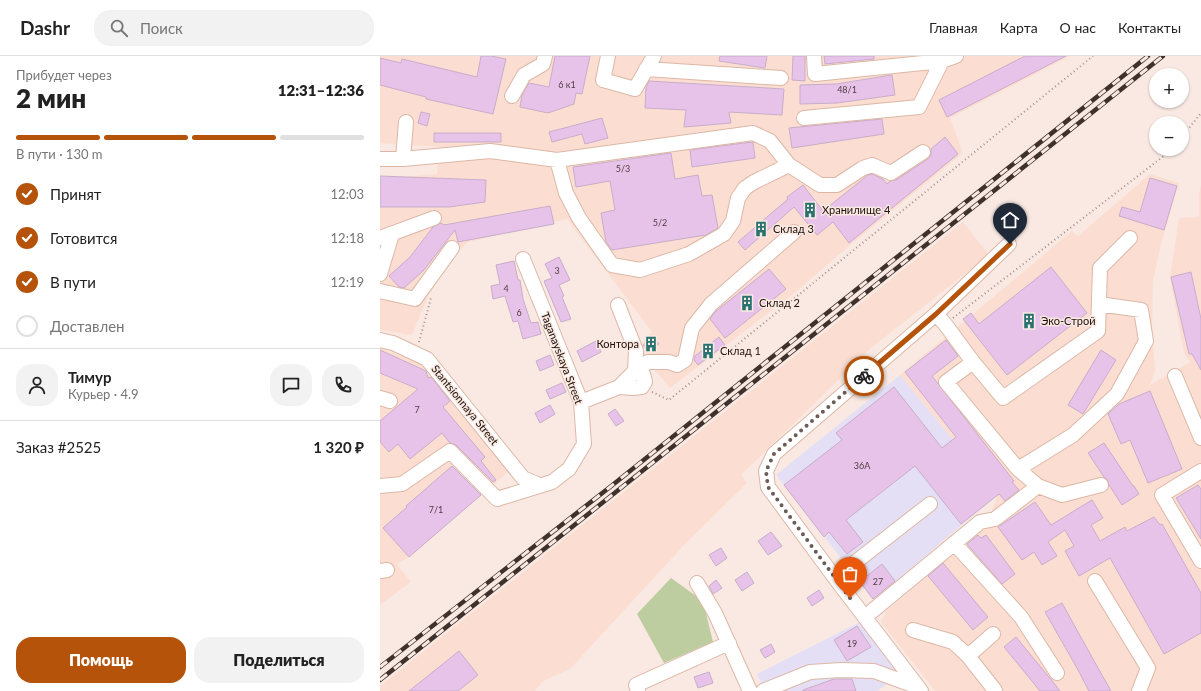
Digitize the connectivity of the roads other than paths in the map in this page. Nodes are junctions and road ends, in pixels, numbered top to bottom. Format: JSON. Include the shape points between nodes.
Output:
{"nodes":[{"id":1,"x":545,"y":56,"type":"edge"},
{"id":2,"x":608,"y":56,"type":"edge"},
{"id":3,"x":654,"y":56,"type":"edge"},
{"id":4,"x":814,"y":56,"type":"edge"},
{"id":5,"x":956,"y":56,"type":"edge"},
{"id":6,"x":942,"y":58,"type":"edge"},
{"id":7,"x":646,"y":69,"type":"junction"},
{"id":8,"x":781,"y":78,"type":"dead end"},
{"id":9,"x":512,"y":96,"type":"dead end"},
{"id":10,"x":804,"y":118,"type":"dead end"},
{"id":11,"x":406,"y":122,"type":"dead end"},
{"id":12,"x":924,"y":152,"type":"dead end"},
{"id":13,"x":380,"y":159,"type":"edge"},
{"id":14,"x":403,"y":159,"type":"junction"},
{"id":15,"x":557,"y":160,"type":"junction"},
{"id":16,"x":789,"y":165,"type":"junction"},
{"id":17,"x":434,"y":218,"type":"dead end"},
{"id":18,"x":794,"y":232,"type":"dead end"},
{"id":19,"x":386,"y":236,"type":"edge"},
{"id":20,"x":1130,"y":238,"type":"dead end"},
{"id":21,"x":1010,"y":244,"type":"dead end"},
{"id":22,"x":452,"y":248,"type":"dead end"},
{"id":23,"x":523,"y":259,"type":"dead end"},
{"id":24,"x":380,"y":274,"type":"edge"},
{"id":25,"x":380,"y":292,"type":"edge"},
{"id":26,"x":1099,"y":304,"type":"junction"},
{"id":27,"x":618,"y":305,"type":"dead end"},
{"id":28,"x":940,"y":319,"type":"junction"},
{"id":29,"x":380,"y":340,"type":"edge"},
{"id":30,"x":973,"y":362,"type":"junction"},
{"id":31,"x":635,"y":372,"type":"junction"},
{"id":32,"x":1175,"y":376,"type":"dead end"},
{"id":33,"x":619,"y":387,"type":"junction"},
{"id":34,"x":581,"y":402,"type":"junction"},
{"id":35,"x":1201,"y":438,"type":"edge"},
{"id":36,"x":1018,"y":469,"type":"junction"},
{"id":37,"x":1201,"y":470,"type":"edge"},
{"id":38,"x":539,"y":485,"type":"junction"},
{"id":39,"x":1102,"y":485,"type":"dead end"},
{"id":40,"x":380,"y":486,"type":"edge"},
{"id":41,"x":1038,"y":486,"type":"junction"},
{"id":42,"x":930,"y":504,"type":"dead end"},
{"id":43,"x":954,"y":543,"type":"junction"},
{"id":44,"x":1201,"y":561,"type":"edge"},
{"id":45,"x":835,"y":578,"type":"junction"},
{"id":46,"x":1095,"y":582,"type":"dead end"},
{"id":47,"x":697,"y":583,"type":"dead end"},
{"id":48,"x":865,"y":617,"type":"junction"},
{"id":49,"x":913,"y":630,"type":"dead end"},
{"id":50,"x":993,"y":634,"type":"dead end"},
{"id":51,"x":729,"y":643,"type":"junction"},
{"id":52,"x":968,"y":656,"type":"junction"},
{"id":53,"x":1057,"y":673,"type":"dead end"},
{"id":54,"x":920,"y":689,"type":"edge"},
{"id":55,"x":638,"y":691,"type":"edge"},
{"id":56,"x":750,"y":691,"type":"edge"},
{"id":57,"x":763,"y":691,"type":"edge"},
{"id":58,"x":995,"y":691,"type":"edge"},
{"id":59,"x":1139,"y":691,"type":"edge"}],
"edges":[{"from":1,"to":9,"type":"street","via":[[543,64],[524,75]]},
{"from":2,"to":7,"type":"street","via":[[603,80],[635,88]]},
{"from":3,"to":7,"type":"street"},
{"from":4,"to":6,"type":"street","via":[[815,74]]},
{"from":5,"to":6,"type":"street"},
{"from":6,"to":10,"type":"street","via":[[919,107]]},
{"from":7,"to":8,"type":"street"},
{"from":11,"to":14,"type":"street"},
{"from":12,"to":16,"type":"street","via":[[891,173],[872,165],[837,185],[820,185]]},
{"from":13,"to":14,"type":"street"},
{"from":14,"to":15,"type":"street","via":[[490,152]]},
{"from":15,"to":16,"type":"street","via":[[753,133],[770,141]]},
{"from":15,"to":16,"type":"street","via":[[566,193],[579,218],[612,266],[640,270],[689,254],[724,234],[734,221],[738,198],[745,188]]},
{"from":17,"to":19,"type":"street"},
{"from":18,"to":31,"type":"street","via":[[710,304],[692,328],[684,360],[677,365],[669,362],[648,362]]},
{"from":19,"to":24,"type":"street"},
{"from":20,"to":26,"type":"street","via":[[1100,268]]},
{"from":21,"to":28,"type":"street"},
{"from":22,"to":25,"type":"street","via":[[414,299]]},
{"from":23,"to":34,"type":"street","name":"Taganayskaya Street"},
{"from":26,"to":30,"type":"street","via":[[1098,331],[1003,398]]},
{"from":26,"to":36,"type":"street","via":[[1141,310],[1146,341],[1117,394],[1072,435]]},
{"from":27,"to":31,"type":"street","via":[[636,351]]},
{"from":28,"to":30,"type":"street"},
{"from":28,"to":45,"type":"street","via":[[774,454],[766,471],[768,487]]},
{"from":29,"to":38,"type":"street","name":"Stantsionnaya Street","via":[[427,358],[523,478]]},
{"from":30,"to":36,"type":"street","via":[[946,382]]},
{"from":31,"to":33,"type":"street"},
{"from":31,"to":33,"type":"street","via":[[643,374],[645,382],[642,387]]},
{"from":32,"to":35,"type":"street"},
{"from":33,"to":34,"type":"street"},
{"from":34,"to":38,"type":"street","name":"Taganayskaya Street","via":[[584,444],[569,470],[552,482]]},
{"from":36,"to":41,"type":"street"},
{"from":37,"to":44,"type":"street","via":[[1162,495]]},
{"from":38,"to":40,"type":"street","name":"Taganayskaya Street","via":[[498,499],[450,451],[402,484]]},
{"from":39,"to":41,"type":"street","via":[[1062,495]]},
{"from":41,"to":43,"type":"street","via":[[995,519],[980,522]]},
{"from":42,"to":45,"type":"street"},
{"from":43,"to":48,"type":"street"},
{"from":43,"to":53,"type":"street","via":[[1021,617]]},
{"from":45,"to":48,"type":"street"},
{"from":46,"to":59,"type":"street","via":[[1148,668]]},
{"from":47,"to":51,"type":"street"},
{"from":48,"to":54,"type":"street"},
{"from":49,"to":52,"type":"street","via":[[953,642]]},
{"from":50,"to":52,"type":"street"},
{"from":51,"to":55,"type":"street","via":[[636,685]]},
{"from":51,"to":56,"type":"street"},
{"from":52,"to":58,"type":"street"},
{"from":54,"to":57,"type":"street","via":[[874,671],[841,670],[810,672]]}]}
